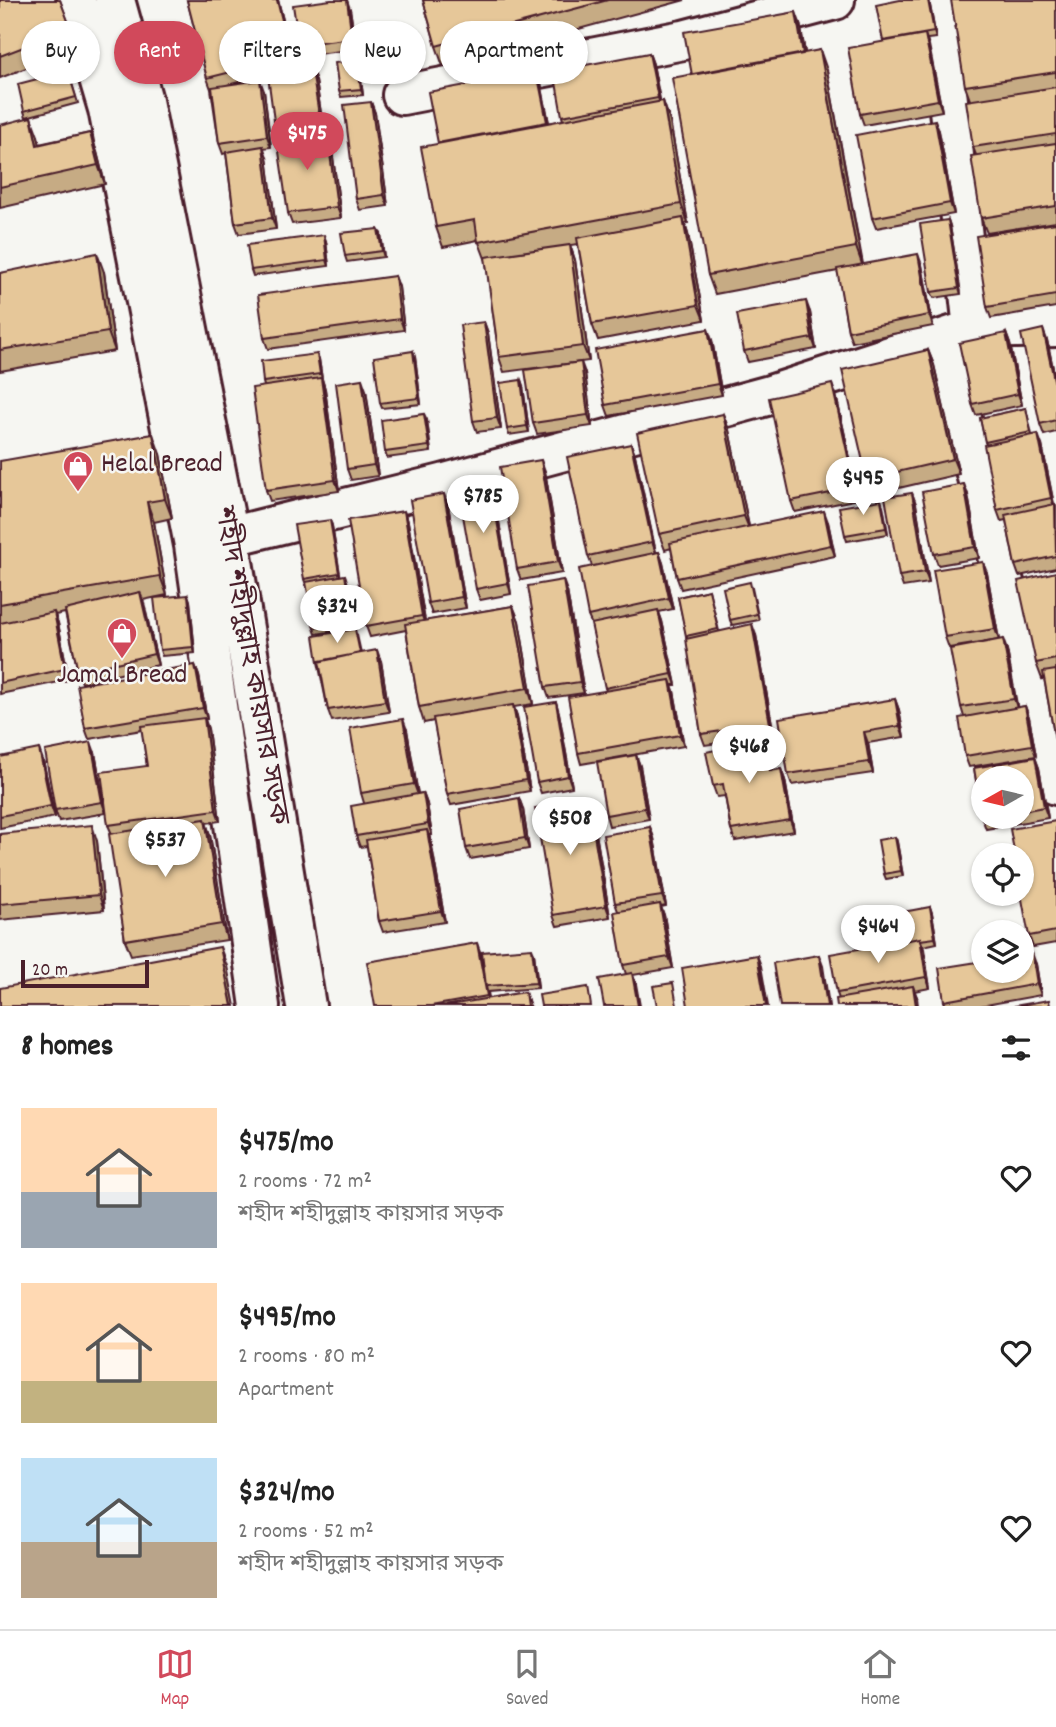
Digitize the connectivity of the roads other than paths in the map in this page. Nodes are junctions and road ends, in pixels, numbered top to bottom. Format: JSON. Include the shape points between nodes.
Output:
{"nodes":[{"id":1,"x":76,"y":0,"type":"edge"},
{"id":2,"x":115,"y":0,"type":"edge"},
{"id":3,"x":835,"y":0,"type":"edge"},
{"id":4,"x":937,"y":0,"type":"edge"},
{"id":5,"x":402,"y":95,"type":"dead end"},
{"id":6,"x":1056,"y":327,"type":"edge"},
{"id":7,"x":957,"y":335,"type":"junction"},
{"id":8,"x":229,"y":537,"type":"junction"},
{"id":9,"x":1056,"y":785,"type":"edge"},
{"id":10,"x":260,"y":1006,"type":"edge"},
{"id":11,"x":306,"y":1006,"type":"edge"}],
"edges":[{"from":1,"to":10,"type":"street","name":"শহীদ শহীদুল্লাহ কায়সার সড়ক","via":[[108,109],[194,545]]},
{"from":2,"to":8,"type":"street","name":"শহীদ শহীদুল্লাহ কায়সার সড়ক","via":[[144,101]]},
{"from":3,"to":5,"type":"street","via":[[683,40]]},
{"from":4,"to":7,"type":"street"},
{"from":6,"to":7,"type":"street"},
{"from":7,"to":8,"type":"street","via":[[770,396]]},
{"from":7,"to":9,"type":"street"},
{"from":8,"to":11,"type":"street","name":"শহীদ শহীদুল্লাহ কায়সার সড়ক"}]}
